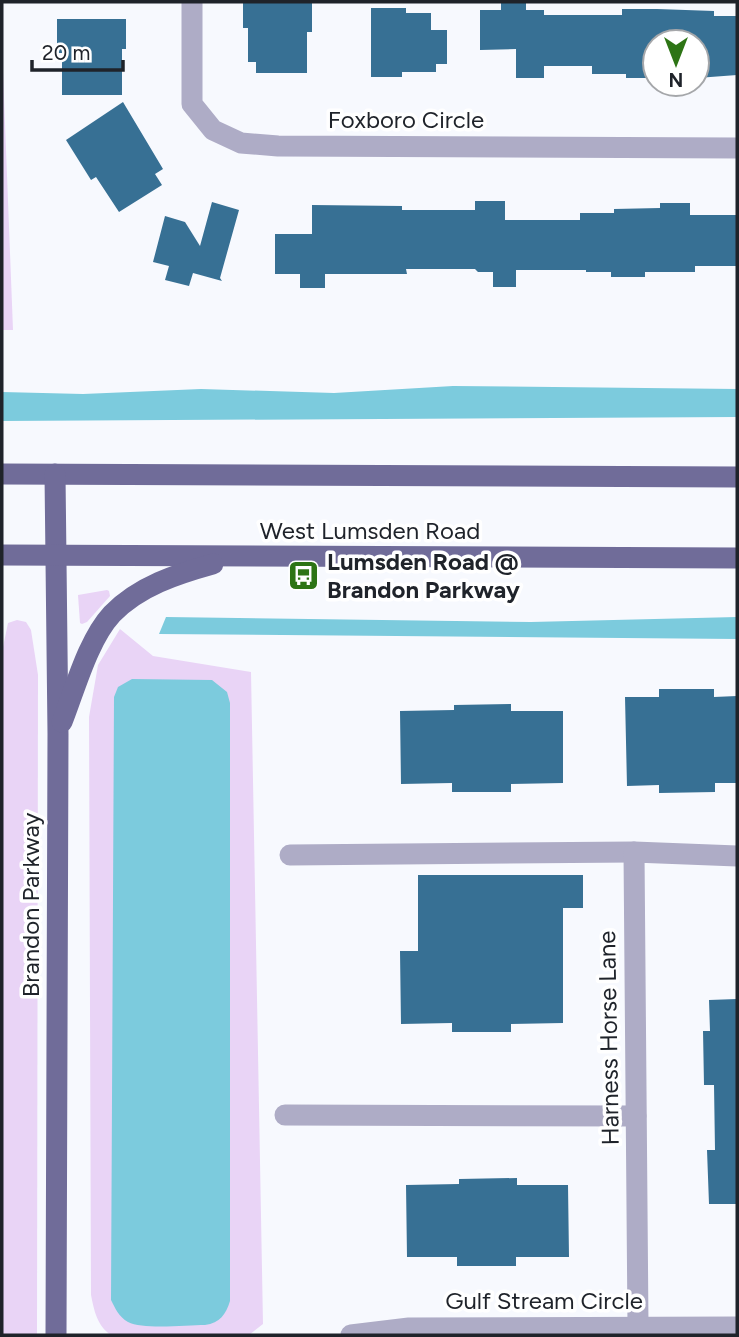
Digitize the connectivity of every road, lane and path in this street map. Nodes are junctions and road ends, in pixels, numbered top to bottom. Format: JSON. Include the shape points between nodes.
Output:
{"nodes":[{"id":1,"x":192,"y":2,"type":"edge"},
{"id":2,"x":737,"y":148,"type":"edge"},
{"id":3,"x":2,"y":474,"type":"edge"},
{"id":4,"x":55,"y":474,"type":"junction"},
{"id":5,"x":737,"y":477,"type":"edge"},
{"id":6,"x":2,"y":555,"type":"edge"},
{"id":7,"x":56,"y":556,"type":"junction"},
{"id":8,"x":235,"y":557,"type":"junction"},
{"id":9,"x":737,"y":558,"type":"edge"},
{"id":10,"x":58,"y":734,"type":"junction"},
{"id":11,"x":634,"y":852,"type":"junction"},
{"id":12,"x":290,"y":855,"type":"dead end"},
{"id":13,"x":737,"y":856,"type":"edge"},
{"id":14,"x":285,"y":1115,"type":"dead end"},
{"id":15,"x":636,"y":1116,"type":"junction"},
{"id":16,"x":638,"y":1326,"type":"junction"},
{"id":17,"x":737,"y":1326,"type":"edge"},
{"id":18,"x":56,"y":1335,"type":"edge"},
{"id":19,"x":351,"y":1335,"type":"edge"}],
"edges":[{"from":1,"to":2,"type":"street","name":"Foxboro Circle","via":[[192,104],[213,130],[242,143]]},
{"from":3,"to":4,"type":"main road"},
{"from":4,"to":5,"type":"main road"},
{"from":4,"to":7,"type":"main road","name":"Brandon Parkway"},
{"from":6,"to":7,"type":"main road","name":"West Lumsden Road"},
{"from":7,"to":8,"type":"main road","name":"West Lumsden Road"},
{"from":7,"to":10,"type":"main road","name":"Brandon Parkway"},
{"from":8,"to":9,"type":"main road","name":"West Lumsden Road"},
{"from":8,"to":10,"type":"main road","via":[[174,575],[111,615],[95,639]]},
{"from":10,"to":18,"type":"main road","name":"Brandon Parkway"},
{"from":11,"to":12,"type":"street"},
{"from":11,"to":13,"type":"street"},
{"from":11,"to":15,"type":"street","name":"Harness Horse Lane"},
{"from":14,"to":15,"type":"street"},
{"from":15,"to":16,"type":"street","name":"Harness Horse Lane"},
{"from":16,"to":17,"type":"street","name":"Gulf Stream Circle"},
{"from":16,"to":19,"type":"street","name":"Gulf Stream Circle","via":[[409,1328]]}]}
